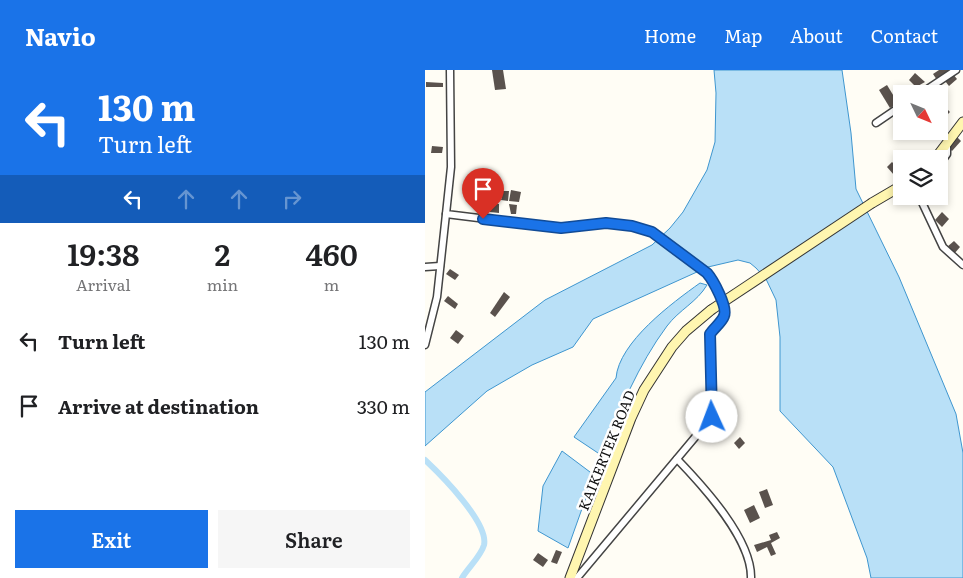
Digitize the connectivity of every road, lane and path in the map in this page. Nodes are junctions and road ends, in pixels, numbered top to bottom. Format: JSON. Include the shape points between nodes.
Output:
{"nodes":[{"id":1,"x":450,"y":70,"type":"edge"},
{"id":2,"x":956,"y":70,"type":"edge"},
{"id":3,"x":934,"y":85,"type":"edge"},
{"id":4,"x":893,"y":111,"type":"edge"},
{"id":5,"x":963,"y":122,"type":"edge"},
{"id":6,"x":876,"y":123,"type":"dead end"},
{"id":7,"x":947,"y":145,"type":"junction"},
{"id":8,"x":943,"y":150,"type":"edge"},
{"id":9,"x":947,"y":150,"type":"edge"},
{"id":10,"x":893,"y":191,"type":"edge"},
{"id":11,"x":923,"y":205,"type":"edge"},
{"id":12,"x":446,"y":214,"type":"junction"},
{"id":13,"x":963,"y":265,"type":"edge"},
{"id":14,"x":440,"y":266,"type":"junction"},
{"id":15,"x":425,"y":267,"type":"edge"},
{"id":16,"x":425,"y":345,"type":"edge"},
{"id":17,"x":677,"y":459,"type":"junction"},
{"id":18,"x":570,"y":578,"type":"edge"},
{"id":19,"x":577,"y":578,"type":"edge"},
{"id":20,"x":751,"y":578,"type":"edge"}],
"edges":[{"from":1,"to":12,"type":"street","via":[[451,167]]},
{"from":2,"to":3,"type":"street"},
{"from":4,"to":6,"type":"street"},
{"from":5,"to":7,"type":"main road"},
{"from":7,"to":8,"type":"main road"},
{"from":7,"to":9,"type":"street"},
{"from":10,"to":18,"type":"main road","name":"KAIKERTEK ROAD","bridge":true,"via":[[711,310],[677,342],[657,366],[631,418]]},
{"from":11,"to":13,"type":"street","via":[[943,247]]},
{"from":12,"to":14,"type":"street"},
{"from":12,"to":17,"type":"street","via":[[561,228],[606,223],[652,232],[707,273],[714,281],[725,312],[724,318],[710,334],[709,383],[713,413]]},
{"from":14,"to":15,"type":"street"},
{"from":14,"to":16,"type":"street","via":[[437,297]]},
{"from":17,"to":19,"type":"street"},
{"from":17,"to":20,"type":"street","via":[[721,508],[752,565]]}]}
